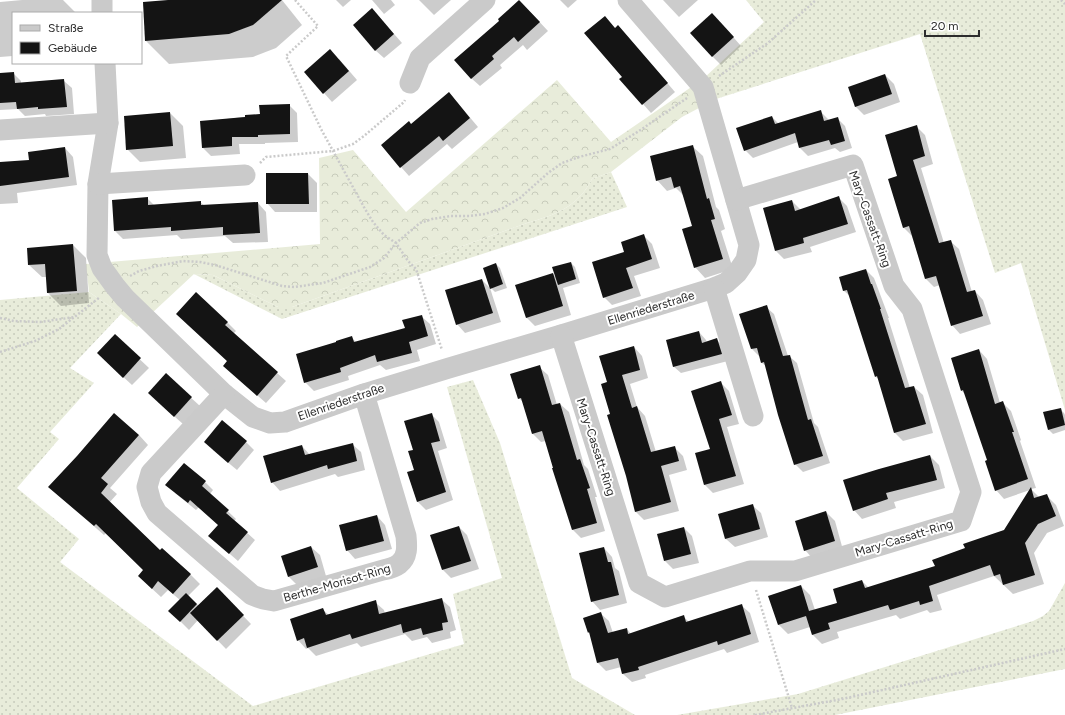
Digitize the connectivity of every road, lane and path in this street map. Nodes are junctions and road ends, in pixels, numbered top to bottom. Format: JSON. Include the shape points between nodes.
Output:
{"nodes":[{"id":1,"x":102,"y":0,"type":"edge"},
{"id":2,"x":295,"y":0,"type":"edge"},
{"id":3,"x":485,"y":0,"type":"edge"},
{"id":4,"x":628,"y":0,"type":"edge"},
{"id":5,"x":816,"y":0,"type":"edge"},
{"id":6,"x":1061,"y":0,"type":"edge"},
{"id":7,"x":1065,"y":4,"type":"edge"},
{"id":8,"x":102,"y":12,"type":"edge"},
{"id":9,"x":105,"y":64,"type":"edge"},
{"id":10,"x":410,"y":83,"type":"joint"},
{"id":11,"x":703,"y":86,"type":"junction"},
{"id":12,"x":108,"y":123,"type":"junction"},
{"id":13,"x":0,"y":130,"type":"edge"},
{"id":14,"x":333,"y":151,"type":"junction"},
{"id":15,"x":246,"y":175,"type":"joint"},
{"id":16,"x":98,"y":184,"type":"junction"},
{"id":17,"x":736,"y":200,"type":"junction"},
{"id":18,"x":396,"y":243,"type":"junction"},
{"id":19,"x":115,"y":286,"type":"junction"},
{"id":20,"x":714,"y":288,"type":"junction"},
{"id":21,"x":75,"y":317,"type":"junction"},
{"id":22,"x":0,"y":318,"type":"edge"},
{"id":23,"x":561,"y":335,"type":"junction"},
{"id":24,"x":0,"y":352,"type":"edge"},
{"id":25,"x":449,"y":368,"type":"junction"},
{"id":26,"x":224,"y":394,"type":"junction"},
{"id":27,"x":364,"y":394,"type":"junction"},
{"id":28,"x":753,"y":416,"type":"dead end"},
{"id":29,"x":750,"y":570,"type":"junction"},
{"id":30,"x":1065,"y":649,"type":"edge"},
{"id":31,"x":792,"y":708,"type":"junction"},
{"id":32,"x":755,"y":715,"type":"edge"}],
"edges":[{"from":1,"to":8,"type":"street"},
{"from":2,"to":14,"type":"path","via":[[318,26],[286,56]]},
{"from":3,"to":10,"type":"street","via":[[420,58]]},
{"from":4,"to":11,"type":"street","name":"Ellenriederstraße"},
{"from":5,"to":11,"type":"path","via":[[768,43]]},
{"from":6,"to":7,"type":"path"},
{"from":9,"to":12,"type":"street","name":"Ellenriederstraße"},
{"from":10,"to":14,"type":"path","via":[[404,102],[364,136]]},
{"from":11,"to":17,"type":"street","name":"Ellenriederstraße"},
{"from":11,"to":18,"type":"path","via":[[621,143],[610,149],[562,163],[520,198],[502,208],[485,214],[432,219],[420,223]]},
{"from":12,"to":13,"type":"street"},
{"from":12,"to":16,"type":"street","name":"Ellenriederstraße"},
{"from":14,"to":15,"type":"path","via":[[266,157]]},
{"from":14,"to":18,"type":"path","via":[[373,222],[384,235]]},
{"from":15,"to":16,"type":"street"},
{"from":16,"to":19,"type":"street","name":"Ellenriederstraße","via":[[97,255],[102,268]]},
{"from":17,"to":20,"type":"street","name":"Ellenriederstraße","via":[[749,245],[746,260],[732,278]]},
{"from":17,"to":29,"type":"street","name":"Mary-Cassatt-Ring","via":[[853,165],[894,286],[912,309],[971,492],[961,521],[795,571]]},
{"from":18,"to":19,"type":"path","via":[[384,258],[370,267],[307,286],[282,286],[215,265],[183,261],[139,271]]},
{"from":18,"to":25,"type":"path","via":[[416,269]]},
{"from":19,"to":21,"type":"path"},
{"from":19,"to":26,"type":"street","name":"Ellenriederstraße"},
{"from":20,"to":23,"type":"street","name":"Ellenriederstraße"},
{"from":20,"to":28,"type":"street"},
{"from":21,"to":22,"type":"path","via":[[40,322]]},
{"from":21,"to":24,"type":"path","via":[[59,329],[35,341]]},
{"from":23,"to":25,"type":"street","name":"Ellenriederstraße"},
{"from":23,"to":29,"type":"street","name":"Mary-Cassatt-Ring","via":[[640,583],[665,597]]},
{"from":25,"to":27,"type":"street","name":"Ellenriederstraße"},
{"from":26,"to":27,"type":"street","name":"Ellenriederstraße","via":[[253,417],[270,424],[285,422]]},
{"from":26,"to":27,"type":"street","name":"Berthe-Morisot-Ring","via":[[151,473],[147,487],[157,513],[252,595],[274,601],[399,565],[404,558],[406,536]]},
{"from":29,"to":31,"type":"path"},
{"from":30,"to":31,"type":"path"},
{"from":31,"to":32,"type":"path"}]}
